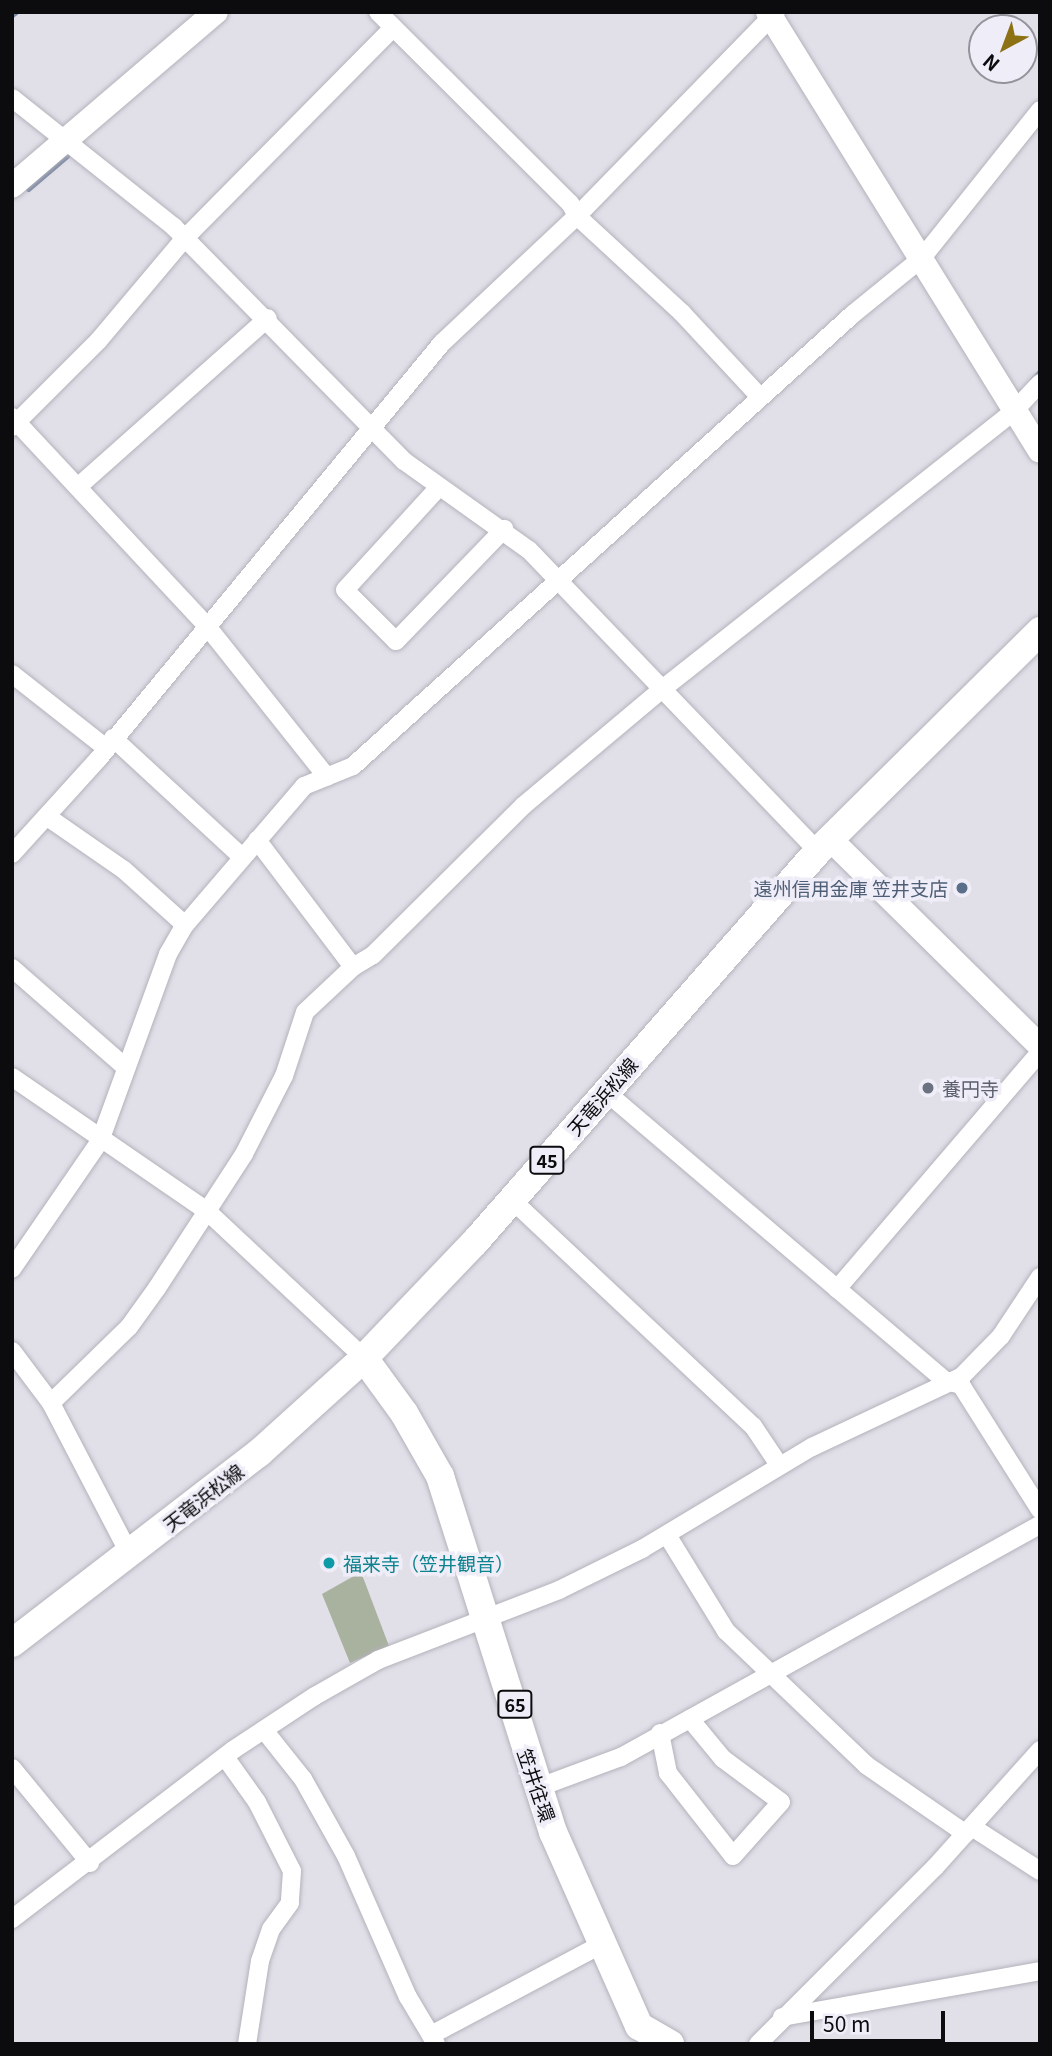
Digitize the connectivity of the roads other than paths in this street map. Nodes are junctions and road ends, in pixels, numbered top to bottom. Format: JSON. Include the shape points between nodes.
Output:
{"nodes":[{"id":1,"x":216,"y":12,"type":"edge"},
{"id":2,"x":378,"y":12,"type":"edge"},
{"id":3,"x":772,"y":14,"type":"edge"},
{"id":4,"x":393,"y":28,"type":"junction"},
{"id":5,"x":12,"y":98,"type":"edge"},
{"id":6,"x":1040,"y":110,"type":"edge"},
{"id":7,"x":63,"y":142,"type":"junction"},
{"id":8,"x":12,"y":186,"type":"edge"},
{"id":9,"x":576,"y":216,"type":"junction"},
{"id":10,"x":185,"y":238,"type":"junction"},
{"id":11,"x":922,"y":258,"type":"junction"},
{"id":12,"x":268,"y":318,"type":"junction"},
{"id":13,"x":1040,"y":383,"type":"edge"},
{"id":14,"x":760,"y":397,"type":"junction"},
{"id":15,"x":1015,"y":410,"type":"junction"},
{"id":16,"x":14,"y":422,"type":"edge"},
{"id":17,"x":372,"y":424,"type":"junction"},
{"id":18,"x":1040,"y":451,"type":"edge"},
{"id":19,"x":80,"y":485,"type":"junction"},
{"id":20,"x":439,"y":487,"type":"junction"},
{"id":21,"x":504,"y":529,"type":"junction"},
{"id":22,"x":559,"y":580,"type":"junction"},
{"id":23,"x":206,"y":625,"type":"junction"},
{"id":24,"x":1040,"y":631,"type":"edge"},
{"id":25,"x":12,"y":674,"type":"edge"},
{"id":26,"x":661,"y":690,"type":"junction"},
{"id":27,"x":110,"y":743,"type":"junction"},
{"id":28,"x":327,"y":777,"type":"junction"},
{"id":29,"x":48,"y":818,"type":"junction"},
{"id":30,"x":257,"y":840,"type":"junction"},
{"id":31,"x":824,"y":845,"type":"junction"},
{"id":32,"x":12,"y":854,"type":"edge"},
{"id":33,"x":242,"y":857,"type":"junction"},
{"id":34,"x":185,"y":925,"type":"junction"},
{"id":35,"x":353,"y":967,"type":"junction"},
{"id":36,"x":12,"y":968,"type":"edge"},
{"id":37,"x":1040,"y":1046,"type":"edge"},
{"id":38,"x":1040,"y":1052,"type":"edge"},
{"id":39,"x":125,"y":1067,"type":"junction"},
{"id":40,"x":12,"y":1077,"type":"edge"},
{"id":41,"x":606,"y":1092,"type":"junction"},
{"id":42,"x":100,"y":1141,"type":"junction"},
{"id":43,"x":512,"y":1200,"type":"junction"},
{"id":44,"x":207,"y":1211,"type":"junction"},
{"id":45,"x":12,"y":1269,"type":"edge"},
{"id":46,"x":1040,"y":1277,"type":"edge"},
{"id":47,"x":836,"y":1289,"type":"junction"},
{"id":48,"x":12,"y":1351,"type":"edge"},
{"id":49,"x":364,"y":1358,"type":"junction"},
{"id":50,"x":946,"y":1381,"type":"junction"},
{"id":51,"x":51,"y":1403,"type":"junction"},
{"id":52,"x":779,"y":1465,"type":"junction"},
{"id":53,"x":1040,"y":1510,"type":"edge"},
{"id":54,"x":1040,"y":1525,"type":"edge"},
{"id":55,"x":667,"y":1535,"type":"junction"},
{"id":56,"x":129,"y":1553,"type":"junction"},
{"id":57,"x":485,"y":1619,"type":"junction"},
{"id":58,"x":12,"y":1643,"type":"edge"},
{"id":59,"x":771,"y":1675,"type":"junction"},
{"id":60,"x":690,"y":1719,"type":"junction"},
{"id":61,"x":264,"y":1730,"type":"junction"},
{"id":62,"x":660,"y":1733,"type":"junction"},
{"id":63,"x":1040,"y":1750,"type":"edge"},
{"id":64,"x":225,"y":1757,"type":"junction"},
{"id":65,"x":12,"y":1768,"type":"edge"},
{"id":66,"x":537,"y":1788,"type":"junction"},
{"id":67,"x":969,"y":1830,"type":"junction"},
{"id":68,"x":90,"y":1863,"type":"junction"},
{"id":69,"x":1040,"y":1871,"type":"edge"},
{"id":70,"x":12,"y":1919,"type":"edge"},
{"id":71,"x":602,"y":1944,"type":"junction"},
{"id":72,"x":1040,"y":1971,"type":"edge"},
{"id":73,"x":782,"y":2017,"type":"junction"},
{"id":74,"x":634,"y":2035,"type":"edge"},
{"id":75,"x":433,"y":2040,"type":"edge"},
{"id":76,"x":247,"y":2044,"type":"edge"},
{"id":77,"x":670,"y":2044,"type":"edge"},
{"id":78,"x":758,"y":2044,"type":"edge"}],
"edges":[{"from":1,"to":7,"type":"street"},
{"from":2,"to":4,"type":"street"},
{"from":3,"to":9,"type":"street"},
{"from":3,"to":11,"type":"street"},
{"from":4,"to":9,"type":"street","via":[[570,203]]},
{"from":4,"to":10,"type":"street"},
{"from":5,"to":7,"type":"street"},
{"from":6,"to":11,"type":"street"},
{"from":7,"to":8,"type":"street"},
{"from":7,"to":10,"type":"street"},
{"from":9,"to":14,"type":"street","via":[[682,313]]},
{"from":9,"to":17,"type":"street","via":[[442,343]]},
{"from":10,"to":12,"type":"street"},
{"from":10,"to":16,"type":"street","via":[[99,340]]},
{"from":11,"to":14,"type":"street"},
{"from":11,"to":15,"type":"street"},
{"from":12,"to":17,"type":"street"},
{"from":12,"to":19,"type":"street"},
{"from":13,"to":15,"type":"street"},
{"from":14,"to":22,"type":"street"},
{"from":15,"to":18,"type":"street"},
{"from":15,"to":26,"type":"street"},
{"from":16,"to":19,"type":"street"},
{"from":17,"to":20,"type":"street","via":[[404,461]]},
{"from":17,"to":23,"type":"street"},
{"from":19,"to":23,"type":"street"},
{"from":20,"to":21,"type":"street"},
{"from":20,"to":21,"type":"street","via":[[345,590],[396,641]]},
{"from":21,"to":22,"type":"street"},
{"from":22,"to":26,"type":"street"},
{"from":22,"to":28,"type":"street","via":[[353,766]]},
{"from":23,"to":27,"type":"street"},
{"from":23,"to":28,"type":"street"},
{"from":24,"to":31,"type":"main road","name":"天竜浜松線","number":"45"},
{"from":25,"to":27,"type":"street"},
{"from":26,"to":31,"type":"street"},
{"from":26,"to":35,"type":"street","via":[[524,805],[373,955]]},
{"from":27,"to":29,"type":"street"},
{"from":27,"to":33,"type":"street"},
{"from":28,"to":30,"type":"street","via":[[304,786]]},
{"from":29,"to":32,"type":"street"},
{"from":29,"to":34,"type":"street","via":[[124,870]]},
{"from":30,"to":33,"type":"street"},
{"from":30,"to":35,"type":"street"},
{"from":31,"to":37,"type":"street"},
{"from":31,"to":41,"type":"main road","name":"天竜浜松線","number":"45"},
{"from":33,"to":34,"type":"street"},
{"from":34,"to":39,"type":"street","via":[[168,954]]},
{"from":35,"to":44,"type":"street","via":[[305,1012],[284,1076]]},
{"from":36,"to":39,"type":"street"},
{"from":38,"to":47,"type":"street"},
{"from":39,"to":42,"type":"street"},
{"from":40,"to":42,"type":"street"},
{"from":41,"to":43,"type":"main road","name":"天竜浜松線","number":"45"},
{"from":41,"to":47,"type":"street"},
{"from":42,"to":44,"type":"street"},
{"from":42,"to":45,"type":"street"},
{"from":43,"to":49,"type":"main road","name":"天竜浜松線","number":"45"},
{"from":43,"to":52,"type":"street","via":[[753,1426]]},
{"from":44,"to":49,"type":"street"},
{"from":44,"to":51,"type":"street","via":[[129,1327]]},
{"from":46,"to":50,"type":"street","via":[[1001,1336],[972,1369]]},
{"from":47,"to":50,"type":"street"},
{"from":48,"to":51,"type":"street"},
{"from":49,"to":56,"type":"main road","name":"天竜浜松線","number":"45","via":[[259,1453]]},
{"from":49,"to":57,"type":"main road","name":"笠井往環","number":"65","via":[[404,1413],[440,1476]]},
{"from":50,"to":52,"type":"street"},
{"from":50,"to":53,"type":"street","via":[[961,1385]]},
{"from":51,"to":56,"type":"street"},
{"from":52,"to":55,"type":"street"},
{"from":54,"to":59,"type":"street"},
{"from":55,"to":57,"type":"street","via":[[559,1590]]},
{"from":55,"to":59,"type":"street","via":[[726,1631]]},
{"from":56,"to":58,"type":"main road","name":"天竜浜松線","number":"45"},
{"from":57,"to":61,"type":"street","via":[[379,1660]]},
{"from":57,"to":66,"type":"main road","name":"笠井往環","number":"65","via":[[515,1702],[524,1752]]},
{"from":59,"to":60,"type":"street"},
{"from":59,"to":67,"type":"street","via":[[866,1765]]},
{"from":60,"to":62,"type":"street"},
{"from":60,"to":62,"type":"street","via":[[723,1759],[781,1802],[733,1856],[667,1773]]},
{"from":61,"to":64,"type":"street"},
{"from":61,"to":75,"type":"street","via":[[303,1779],[346,1856],[408,1997]]},
{"from":62,"to":66,"type":"street","via":[[583,1774]]},
{"from":63,"to":67,"type":"street"},
{"from":64,"to":68,"type":"street"},
{"from":64,"to":76,"type":"street","via":[[257,1802],[292,1871],[290,1903],[271,1929],[260,1961]]},
{"from":65,"to":68,"type":"street"},
{"from":66,"to":71,"type":"main road","name":"笠井往環","number":"65"},
{"from":67,"to":69,"type":"street"},
{"from":67,"to":73,"type":"street"},
{"from":68,"to":70,"type":"street","via":[[81,1863]]},
{"from":71,"to":74,"type":"main road","name":"笠井往環","number":"65"},
{"from":71,"to":75,"type":"street"},
{"from":72,"to":73,"type":"street"},
{"from":73,"to":78,"type":"street"},
{"from":74,"to":77,"type":"main road","name":"笠井往環","number":"65"}]}
